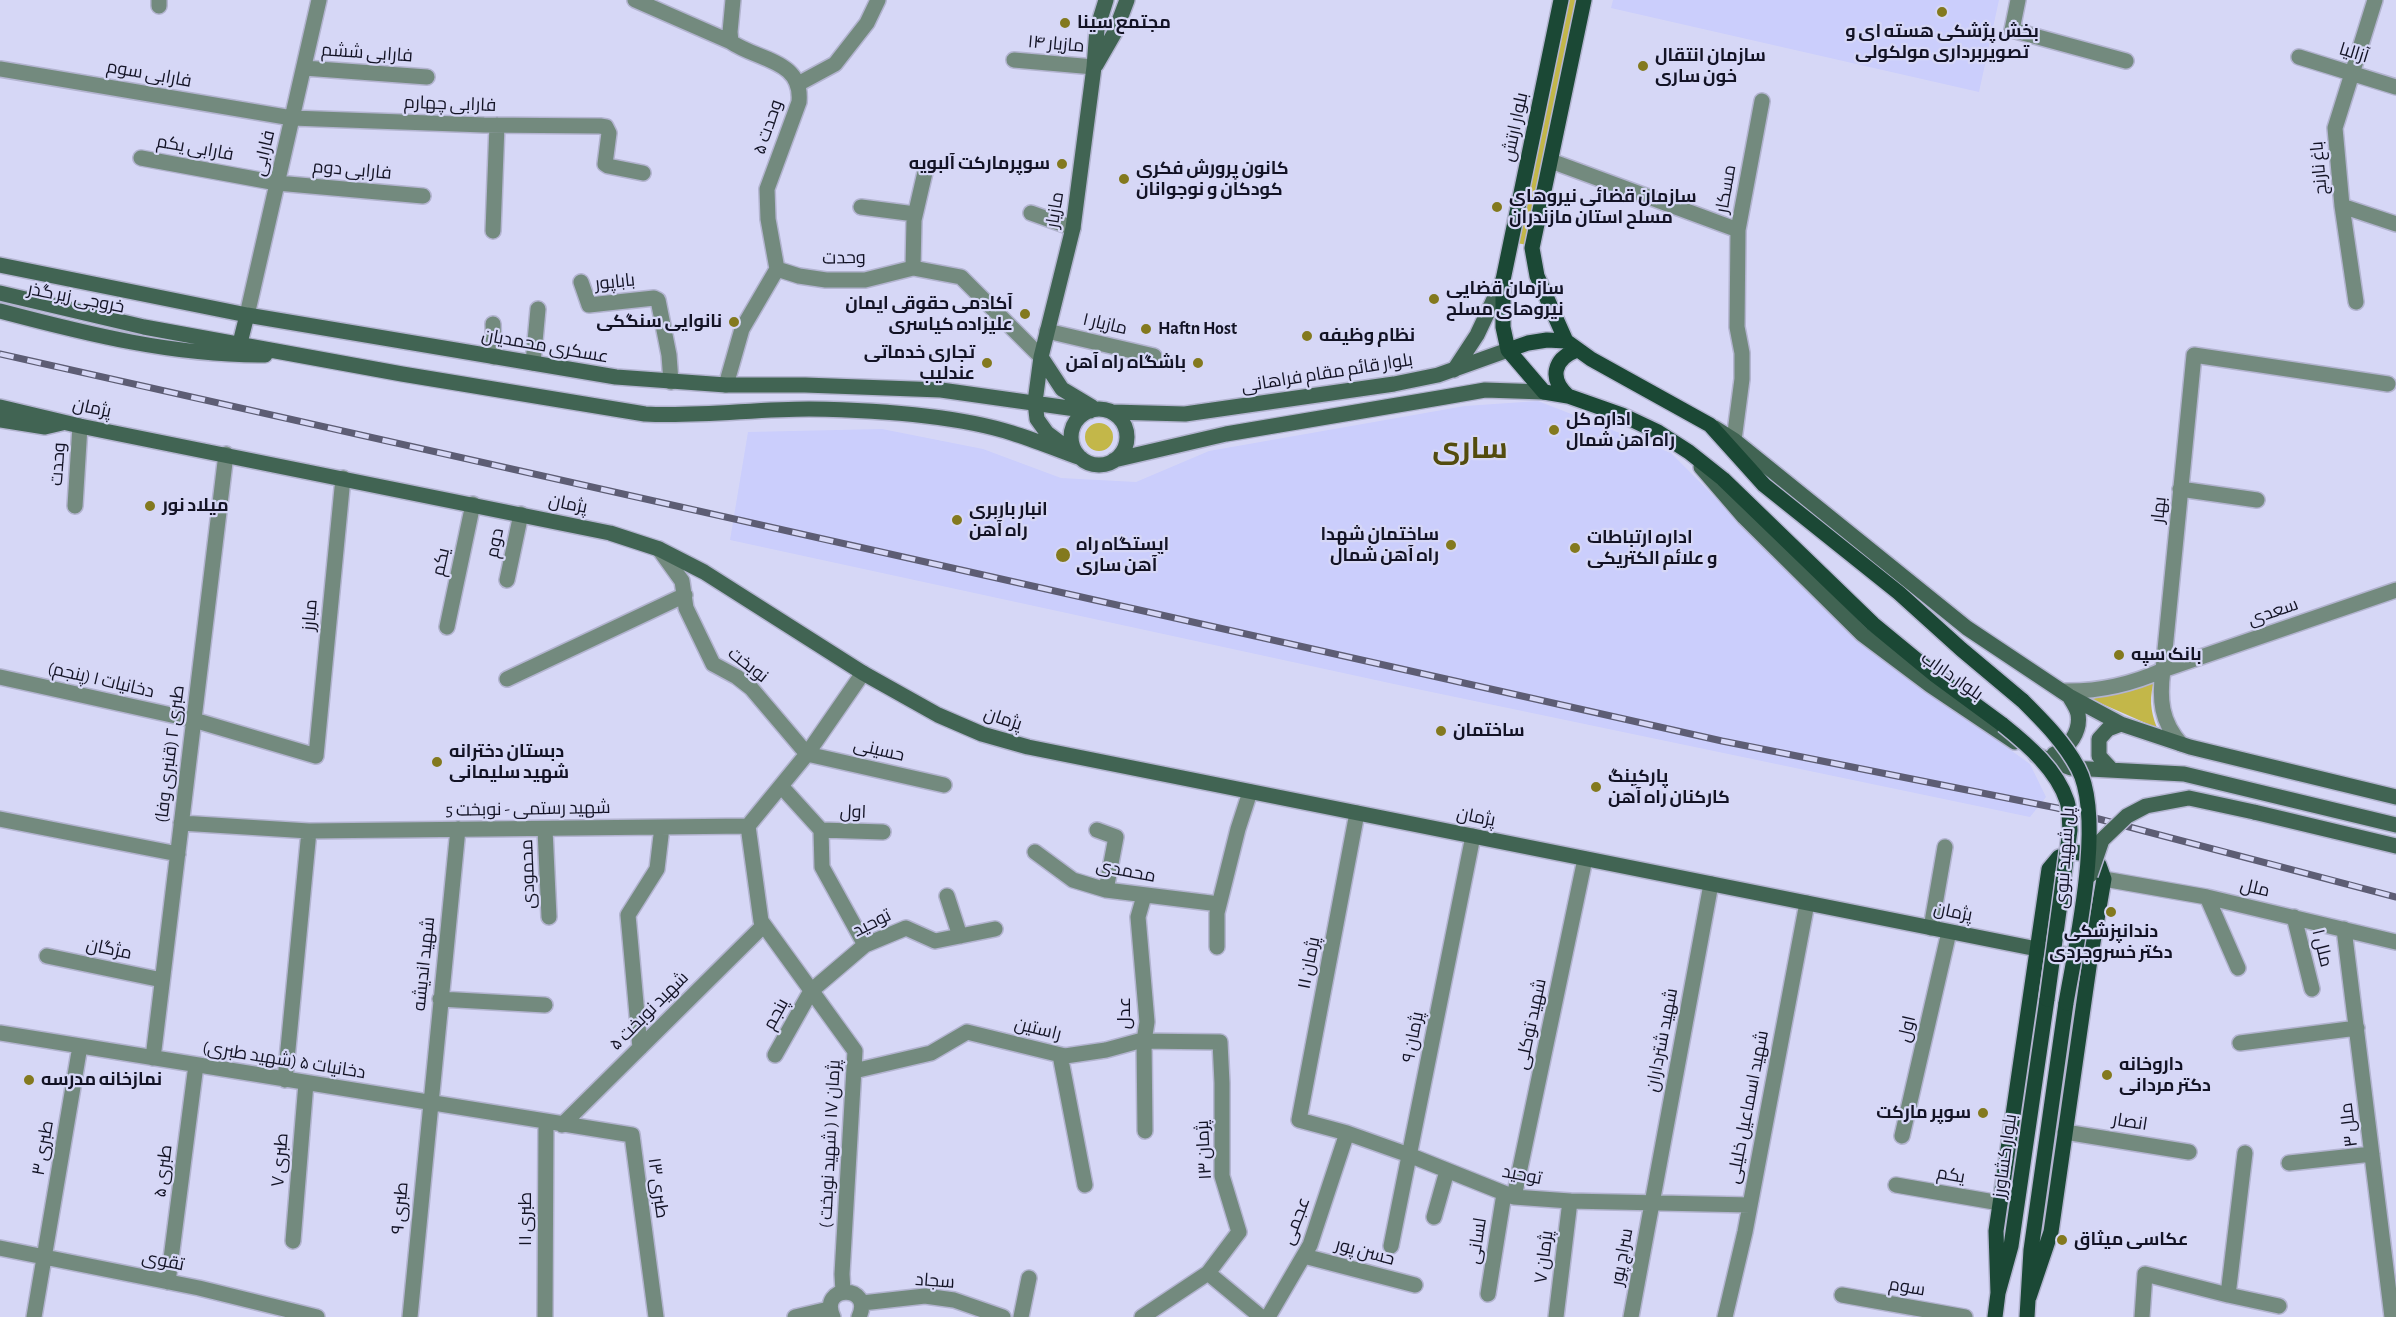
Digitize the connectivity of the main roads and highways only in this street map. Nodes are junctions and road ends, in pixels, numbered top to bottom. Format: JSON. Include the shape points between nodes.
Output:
{"nodes":[{"id":1,"x":1127,"y":0,"type":"edge"},
{"id":2,"x":1561,"y":0,"type":"edge"},
{"id":3,"x":1584,"y":0,"type":"edge"},
{"id":4,"x":1103,"y":8,"type":"edge"},
{"id":5,"x":1119,"y":21,"type":"junction"},
{"id":6,"x":1094,"y":67,"type":"junction"},
{"id":7,"x":0,"y":265,"type":"edge"},
{"id":8,"x":1503,"y":280,"type":"junction"},
{"id":9,"x":0,"y":293,"type":"edge"},
{"id":10,"x":0,"y":302,"type":"edge"},
{"id":11,"x":0,"y":311,"type":"edge"},
{"id":12,"x":247,"y":315,"type":"junction"},
{"id":13,"x":144,"y":327,"type":"junction"},
{"id":14,"x":240,"y":343,"type":"junction"},
{"id":15,"x":1571,"y":346,"type":"junction"},
{"id":16,"x":1508,"y":350,"type":"junction"},
{"id":17,"x":297,"y":355,"type":"junction"},
{"id":18,"x":1041,"y":357,"type":"junction"},
{"id":19,"x":1454,"y":370,"type":"junction"},
{"id":20,"x":1544,"y":392,"type":"junction"},
{"id":21,"x":1568,"y":396,"type":"junction"},
{"id":22,"x":1035,"y":402,"type":"junction"},
{"id":23,"x":0,"y":407,"type":"edge"},
{"id":24,"x":1100,"y":411,"type":"junction"},
{"id":25,"x":0,"y":420,"type":"edge"},
{"id":26,"x":73,"y":424,"type":"junction"},
{"id":27,"x":1710,"y":425,"type":"junction"},
{"id":28,"x":1689,"y":452,"type":"junction"},
{"id":29,"x":1078,"y":455,"type":"junction"},
{"id":30,"x":1114,"y":460,"type":"junction"},
{"id":31,"x":2066,"y":694,"type":"junction"},
{"id":32,"x":2121,"y":724,"type":"junction"},
{"id":33,"x":2043,"y":758,"type":"junction"},
{"id":34,"x":2112,"y":770,"type":"junction"},
{"id":35,"x":2396,"y":797,"type":"edge"},
{"id":36,"x":2396,"y":825,"type":"edge"},
{"id":37,"x":2396,"y":846,"type":"edge"},
{"id":38,"x":2086,"y":887,"type":"junction"},
{"id":39,"x":2038,"y":949,"type":"junction"},
{"id":40,"x":2090,"y":960,"type":"junction"},
{"id":41,"x":2047,"y":999,"type":"joint"},
{"id":42,"x":1998,"y":1293,"type":"junction"},
{"id":43,"x":2029,"y":1298,"type":"junction"},
{"id":44,"x":1995,"y":1317,"type":"edge"},
{"id":45,"x":2027,"y":1317,"type":"edge"}],
"edges":[{"from":1,"to":5,"type":"main road","name":"مازیار"},
{"from":2,"to":8,"type":"main road","name":"بلوار ارتش"},
{"from":3,"to":15,"type":"main road","via":[[1532,248],[1537,276]]},
{"from":4,"to":5,"type":"main road","via":[[1102,21],[1108,26]]},
{"from":4,"to":6,"type":"main road","name":"مازیار"},
{"from":5,"to":6,"type":"main road","name":"مازیار"},
{"from":6,"to":18,"type":"main road","name":"مازیار","via":[[1073,228]]},
{"from":7,"to":12,"type":"main road","name":"عسکری محمدیان"},
{"from":8,"to":16,"type":"main road","name":"بلوار ارتش","via":[[1502,317]]},
{"from":8,"to":19,"type":"main road","via":[[1477,335]]},
{"from":9,"to":13,"type":"main road"},
{"from":10,"to":13,"type":"main road","name":"خروجی زیر گذر","via":[[115,328]]},
{"from":11,"to":17,"type":"main road","via":[[73,330],[184,351],[232,356]]},
{"from":12,"to":14,"type":"main road"},
{"from":12,"to":22,"type":"main road","name":"عسکری محمدیان","via":[[616,377],[726,385],[941,390]]},
{"from":13,"to":14,"type":"main road"},
{"from":14,"to":17,"type":"main road"},
{"from":15,"to":16,"type":"main road","name":"بلوار قائم مقام فراهانی","via":[[1547,340]]},
{"from":15,"to":21,"type":"main road","via":[[1556,370],[1561,389]]},
{"from":15,"to":27,"type":"main road"},
{"from":16,"to":19,"type":"main road","name":"بلوار قائم مقام فراهانی"},
{"from":16,"to":20,"type":"main road"},
{"from":17,"to":29,"type":"main road","via":[[645,414],[884,411],[1010,432]]},
{"from":18,"to":22,"type":"main road","name":"مازیار"},
{"from":18,"to":24,"type":"main road","via":[[1062,389]]},
{"from":19,"to":24,"type":"main road","name":"بلوار قائم مقام فراهانی","via":[[1394,384],[1194,413]]},
{"from":20,"to":21,"type":"main road"},
{"from":20,"to":30,"type":"main road","via":[[1485,390],[1226,434]]},
{"from":21,"to":28,"type":"main road","name":"بلوار داراب","via":[[1622,415]]},
{"from":22,"to":24,"type":"main road","name":"عسکری محمدیان"},
{"from":22,"to":29,"type":"main road","name":"مازیار","via":[[1038,419],[1047,433]]},
{"from":23,"to":26,"type":"main road","name":"پژمان"},
{"from":24,"to":29,"type":"main road","via":[[1078,418],[1073,427],[1071,436]]},
{"from":24,"to":30,"type":"main road","via":[[1122,422],[1127,435],[1124,449]]},
{"from":25,"to":26,"type":"main road","via":[[45,427]]},
{"from":26,"to":39,"type":"main road","name":"پژمان","via":[[610,532],[659,549],[704,572],[863,673],[938,715],[982,734],[1028,747]]},
{"from":27,"to":31,"type":"main road","via":[[1734,440],[1967,628]]},
{"from":27,"to":38,"type":"main road","name":"پل شهید نبوی","bridge":true,"via":[[1764,485],[1899,593],[2023,701],[2056,735],[2079,770],[2088,798]]},
{"from":28,"to":33,"type":"main road","name":"بلوار داراب","via":[[1744,517],[1862,634],[1930,685]]},
{"from":28,"to":41,"type":"main road","name":"پل شهید نبوی","bridge":true,"via":[[1723,479],[1873,624],[2031,747],[2056,780],[2067,802],[2070,830]]},
{"from":29,"to":30,"type":"main road","via":[[1094,464]]},
{"from":31,"to":32,"type":"main road"},
{"from":31,"to":33,"type":"main road","via":[[2078,715],[2076,735],[2063,751]]},
{"from":32,"to":34,"type":"main road","via":[[2098,739],[2099,756]]},
{"from":32,"to":35,"type":"main road","via":[[2181,744]]},
{"from":33,"to":34,"type":"main road","name":"بلوار داراب","via":[[2071,768]]},
{"from":34,"to":36,"type":"main road","name":"بلوار داراب","via":[[2184,774]]},
{"from":37,"to":38,"type":"main road","bridge":true,"via":[[2189,798],[2146,806],[2127,816],[2102,840]]},
{"from":38,"to":43,"type":"main road","name":"پل شهید نبوی","bridge":true,"via":[[2031,1250]]},
{"from":39,"to":40,"type":"main road","name":"پژمان"},
{"from":39,"to":40,"type":"main road","via":[[2049,868],[2059,857],[2073,852],[2088,854],[2099,865],[2104,879]]},
{"from":39,"to":42,"type":"main road","via":[[1996,1231]]},
{"from":40,"to":43,"type":"main road","via":[[2051,1232]]},
{"from":41,"to":42,"type":"main road","name":"بلوار کشاورز","via":[[2012,1246]]},
{"from":42,"to":44,"type":"main road","name":"بلوار کشاورز"},
{"from":43,"to":45,"type":"main road"}]}
